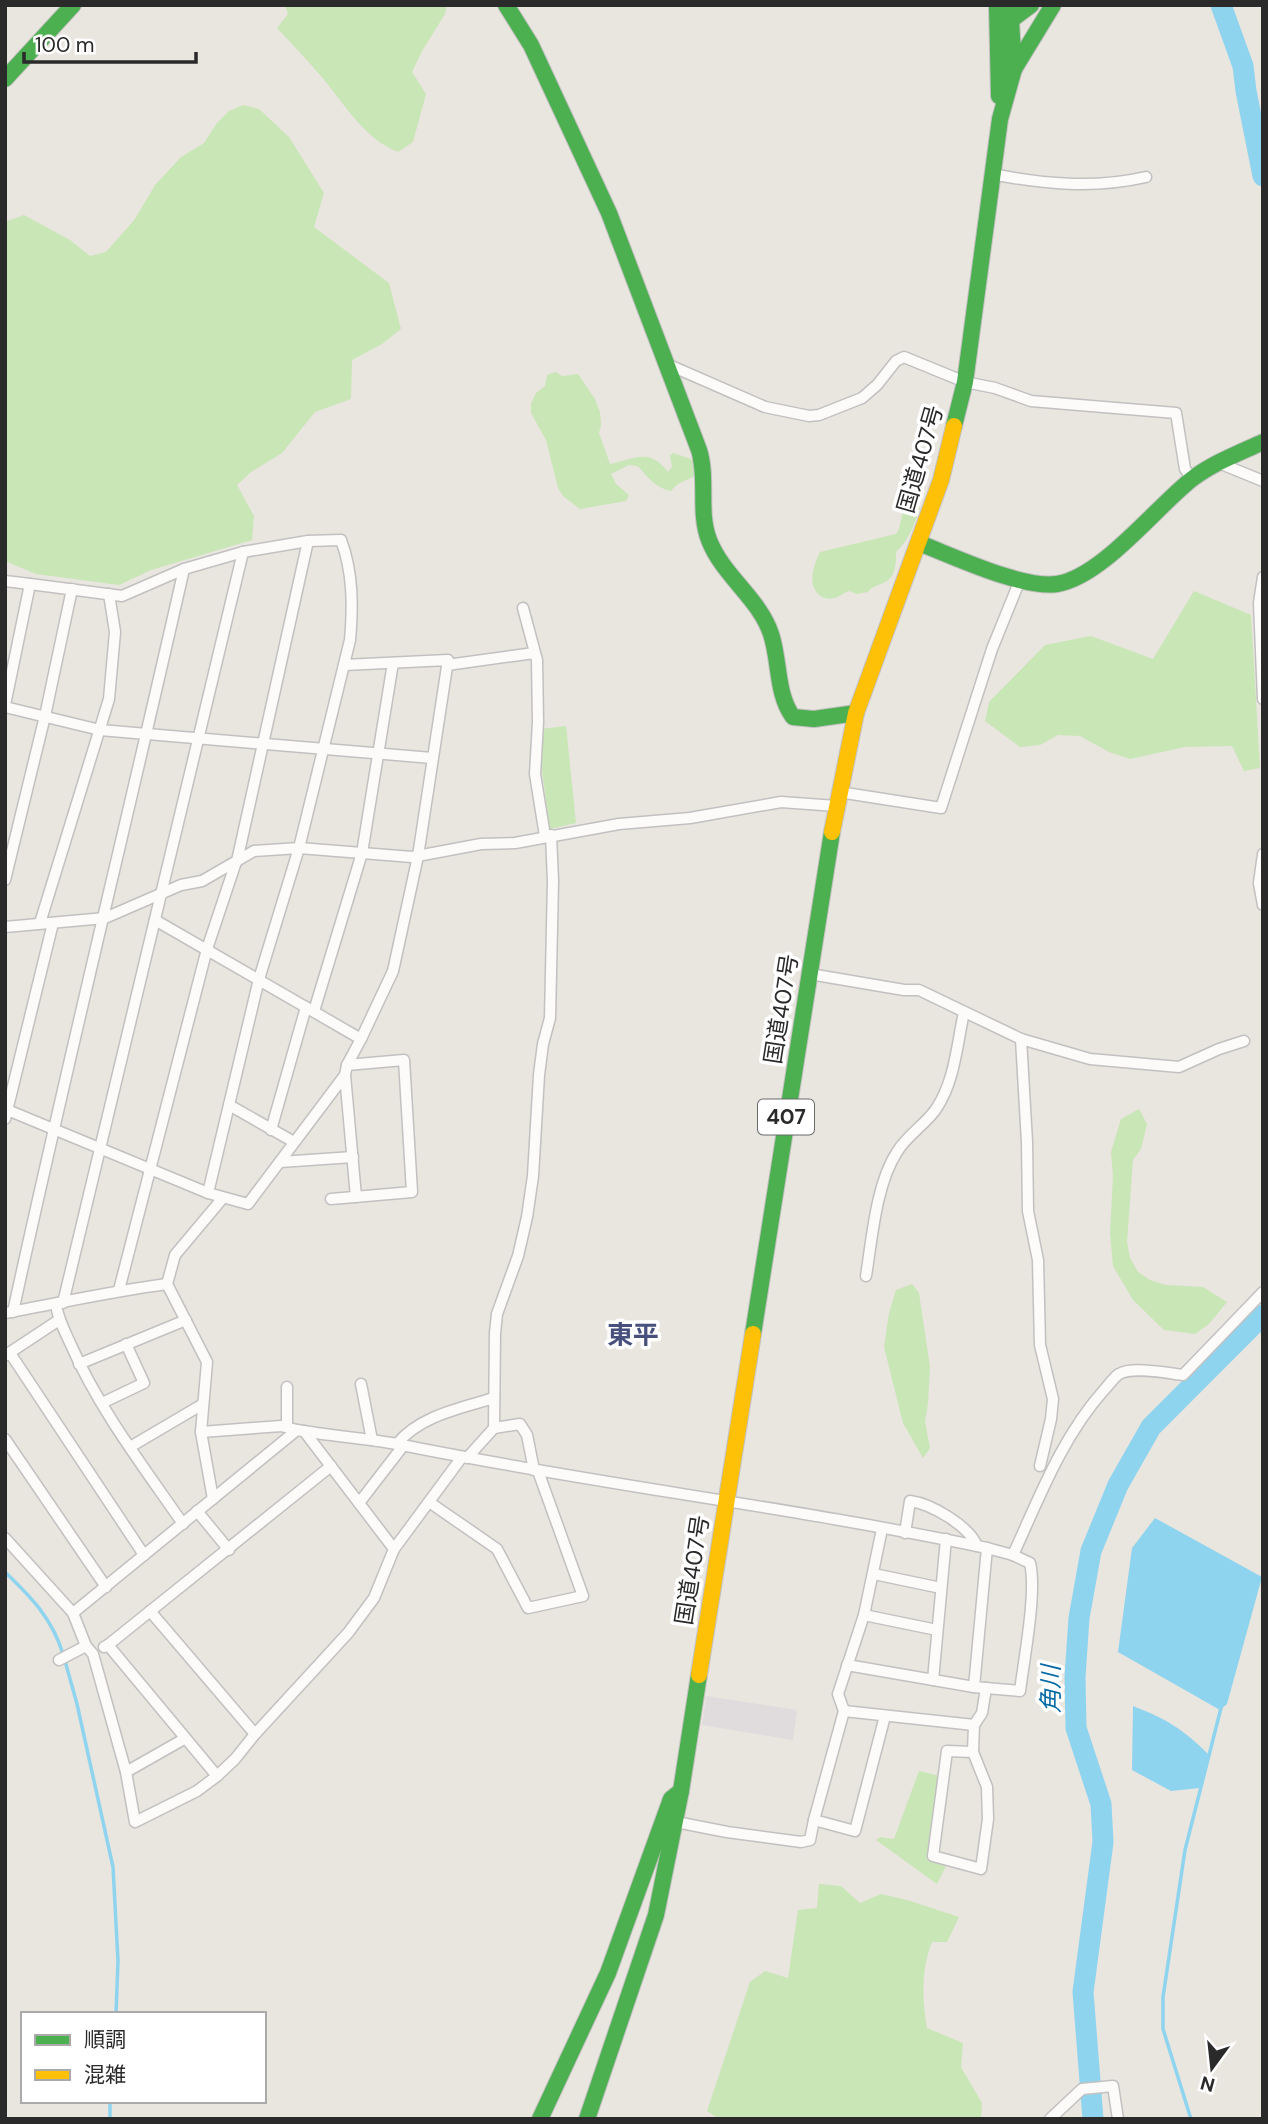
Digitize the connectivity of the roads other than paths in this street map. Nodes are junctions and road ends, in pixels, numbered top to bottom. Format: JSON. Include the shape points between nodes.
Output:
{"nodes":[{"id":1,"x":73,"y":5,"type":"edge"},
{"id":2,"x":506,"y":5,"type":"edge"},
{"id":3,"x":997,"y":5,"type":"edge"},
{"id":4,"x":1031,"y":5,"type":"edge"},
{"id":5,"x":1053,"y":5,"type":"edge"},
{"id":6,"x":1011,"y":13,"type":"edge"},
{"id":7,"x":999,"y":41,"type":"junction"},
{"id":8,"x":1014,"y":69,"type":"junction"},
{"id":9,"x":5,"y":79,"type":"edge"},
{"id":10,"x":1000,"y":118,"type":"junction"},
{"id":11,"x":992,"y":174,"type":"junction"},
{"id":12,"x":1146,"y":177,"type":"dead end"},
{"id":13,"x":669,"y":365,"type":"junction"},
{"id":14,"x":965,"y":382,"type":"junction"},
{"id":15,"x":1263,"y":442,"type":"edge"},
{"id":16,"x":1219,"y":463,"type":"junction"},
{"id":17,"x":1192,"y":479,"type":"junction"},
{"id":18,"x":1263,"y":481,"type":"edge"},
{"id":19,"x":308,"y":541,"type":"junction"},
{"id":20,"x":919,"y":543,"type":"junction"},
{"id":21,"x":243,"y":552,"type":"junction"},
{"id":22,"x":184,"y":569,"type":"junction"},
{"id":23,"x":1263,"y":577,"type":"edge"},
{"id":24,"x":1020,"y":580,"type":"junction"},
{"id":25,"x":5,"y":581,"type":"edge"},
{"id":26,"x":30,"y":584,"type":"junction"},
{"id":27,"x":72,"y":589,"type":"junction"},
{"id":28,"x":109,"y":594,"type":"junction"},
{"id":29,"x":523,"y":608,"type":"dead end"},
{"id":30,"x":534,"y":653,"type":"junction"},
{"id":31,"x":393,"y":663,"type":"junction"},
{"id":32,"x":447,"y":664,"type":"junction"},
{"id":33,"x":344,"y":665,"type":"junction"},
{"id":34,"x":1263,"y":699,"type":"edge"},
{"id":35,"x":5,"y":706,"type":"edge"},
{"id":36,"x":856,"y":713,"type":"junction"},
{"id":37,"x":45,"y":716,"type":"junction"},
{"id":38,"x":100,"y":730,"type":"junction"},
{"id":39,"x":147,"y":734,"type":"junction"},
{"id":40,"x":199,"y":738,"type":"junction"},
{"id":41,"x":263,"y":744,"type":"junction"},
{"id":42,"x":322,"y":749,"type":"junction"},
{"id":43,"x":378,"y":753,"type":"junction"},
{"id":44,"x":432,"y":758,"type":"junction"},
{"id":45,"x":837,"y":799,"type":"junction"},
{"id":46,"x":548,"y":836,"type":"junction"},
{"id":47,"x":299,"y":848,"type":"junction"},
{"id":48,"x":362,"y":853,"type":"junction"},
{"id":49,"x":1263,"y":854,"type":"edge"},
{"id":50,"x":418,"y":856,"type":"junction"},
{"id":51,"x":236,"y":861,"type":"junction"},
{"id":52,"x":5,"y":880,"type":"edge"},
{"id":53,"x":162,"y":892,"type":"junction"},
{"id":54,"x":1263,"y":905,"type":"edge"},
{"id":55,"x":105,"y":918,"type":"junction"},
{"id":56,"x":155,"y":920,"type":"junction"},
{"id":57,"x":40,"y":923,"type":"junction"},
{"id":58,"x":53,"y":923,"type":"junction"},
{"id":59,"x":7,"y":927,"type":"edge"},
{"id":60,"x":5,"y":938,"type":"edge"},
{"id":61,"x":207,"y":949,"type":"junction"},
{"id":62,"x":810,"y":974,"type":"junction"},
{"id":63,"x":259,"y":979,"type":"junction"},
{"id":64,"x":310,"y":1009,"type":"junction"},
{"id":65,"x":964,"y":1012,"type":"junction"},
{"id":66,"x":1021,"y":1039,"type":"junction"},
{"id":67,"x":361,"y":1040,"type":"junction"},
{"id":68,"x":1244,"y":1041,"type":"dead end"},
{"id":69,"x":346,"y":1070,"type":"junction"},
{"id":70,"x":229,"y":1105,"type":"junction"},
{"id":71,"x":6,"y":1113,"type":"edge"},
{"id":72,"x":53,"y":1129,"type":"junction"},
{"id":73,"x":271,"y":1130,"type":"junction"},
{"id":74,"x":294,"y":1142,"type":"junction"},
{"id":75,"x":100,"y":1148,"type":"junction"},
{"id":76,"x":353,"y":1157,"type":"junction"},
{"id":77,"x":280,"y":1162,"type":"junction"},
{"id":78,"x":149,"y":1169,"type":"junction"},
{"id":79,"x":208,"y":1194,"type":"junction"},
{"id":80,"x":356,"y":1197,"type":"junction"},
{"id":81,"x":222,"y":1199,"type":"junction"},
{"id":82,"x":331,"y":1199,"type":"dead end"},
{"id":83,"x":866,"y":1276,"type":"dead end"},
{"id":84,"x":167,"y":1284,"type":"junction"},
{"id":85,"x":119,"y":1290,"type":"junction"},
{"id":86,"x":1263,"y":1292,"type":"edge"},
{"id":87,"x":59,"y":1304,"type":"junction"},
{"id":88,"x":9,"y":1312,"type":"edge"},
{"id":89,"x":59,"y":1320,"type":"junction"},
{"id":90,"x":186,"y":1320,"type":"junction"},
{"id":91,"x":126,"y":1344,"type":"junction"},
{"id":92,"x":8,"y":1354,"type":"edge"},
{"id":93,"x":79,"y":1364,"type":"junction"},
{"id":94,"x":361,"y":1384,"type":"dead end"},
{"id":95,"x":287,"y":1387,"type":"dead end"},
{"id":96,"x":494,"y":1398,"type":"junction"},
{"id":97,"x":102,"y":1403,"type":"junction"},
{"id":98,"x":203,"y":1404,"type":"junction"},
{"id":99,"x":494,"y":1428,"type":"junction"},
{"id":100,"x":296,"y":1429,"type":"junction"},
{"id":101,"x":201,"y":1432,"type":"junction"},
{"id":102,"x":5,"y":1439,"type":"edge"},
{"id":103,"x":372,"y":1440,"type":"junction"},
{"id":104,"x":400,"y":1445,"type":"junction"},
{"id":105,"x":130,"y":1447,"type":"junction"},
{"id":106,"x":464,"y":1457,"type":"junction"},
{"id":107,"x":1040,"y":1465,"type":"dead end"},
{"id":108,"x":331,"y":1466,"type":"junction"},
{"id":109,"x":536,"y":1470,"type":"junction"},
{"id":110,"x":213,"y":1499,"type":"junction"},
{"id":111,"x":429,"y":1502,"type":"junction"},
{"id":112,"x":359,"y":1503,"type":"junction"},
{"id":113,"x":726,"y":1503,"type":"junction"},
{"id":114,"x":197,"y":1511,"type":"junction"},
{"id":115,"x":183,"y":1524,"type":"junction"},
{"id":116,"x":882,"y":1529,"type":"junction"},
{"id":117,"x":905,"y":1533,"type":"junction"},
{"id":118,"x":5,"y":1538,"type":"edge"},
{"id":119,"x":946,"y":1539,"type":"junction"},
{"id":120,"x":982,"y":1547,"type":"junction"},
{"id":121,"x":229,"y":1549,"type":"junction"},
{"id":122,"x":394,"y":1549,"type":"junction"},
{"id":123,"x":1013,"y":1555,"type":"junction"},
{"id":124,"x":144,"y":1556,"type":"junction"},
{"id":125,"x":874,"y":1574,"type":"junction"},
{"id":126,"x":106,"y":1587,"type":"junction"},
{"id":127,"x":941,"y":1588,"type":"junction"},
{"id":128,"x":150,"y":1611,"type":"junction"},
{"id":129,"x":73,"y":1614,"type":"junction"},
{"id":130,"x":864,"y":1615,"type":"junction"},
{"id":131,"x":937,"y":1630,"type":"junction"},
{"id":132,"x":107,"y":1645,"type":"junction"},
{"id":133,"x":90,"y":1650,"type":"junction"},
{"id":134,"x":59,"y":1660,"type":"dead end"},
{"id":135,"x":847,"y":1665,"type":"junction"},
{"id":136,"x":933,"y":1680,"type":"junction"},
{"id":137,"x":974,"y":1687,"type":"junction"},
{"id":138,"x":986,"y":1688,"type":"junction"},
{"id":139,"x":844,"y":1712,"type":"junction"},
{"id":140,"x":885,"y":1716,"type":"junction"},
{"id":141,"x":974,"y":1725,"type":"junction"},
{"id":142,"x":255,"y":1734,"type":"junction"},
{"id":143,"x":184,"y":1739,"type":"junction"},
{"id":144,"x":973,"y":1752,"type":"junction"},
{"id":145,"x":126,"y":1772,"type":"junction"},
{"id":146,"x":217,"y":1776,"type":"junction"},
{"id":147,"x":681,"y":1791,"type":"junction"},
{"id":148,"x":814,"y":1819,"type":"junction"},
{"id":149,"x":676,"y":1822,"type":"junction"},
{"id":150,"x":540,"y":2119,"type":"edge"},
{"id":151,"x":587,"y":2119,"type":"edge"},
{"id":152,"x":1050,"y":2119,"type":"edge"},
{"id":153,"x":1118,"y":2119,"type":"edge"}],
"edges":[{"from":1,"to":9,"type":"main road"},
{"from":2,"to":13,"type":"main road","via":[[531,45],[604,201]]},
{"from":3,"to":7,"type":"main road","number":"407"},
{"from":4,"to":6,"type":"main road"},
{"from":5,"to":8,"type":"main road"},
{"from":6,"to":7,"type":"main road"},
{"from":6,"to":8,"type":"main road","number":"407"},
{"from":7,"to":10,"type":"main road","number":"407"},
{"from":8,"to":10,"type":"main road","number":"407"},
{"from":10,"to":11,"type":"main road","name":"国道407号","number":"407"},
{"from":11,"to":12,"type":"street","via":[[1037,183],[1084,184]]},
{"from":11,"to":14,"type":"main road","name":"国道407号","number":"407"},
{"from":13,"to":14,"type":"street","via":[[765,407],[800,415],[819,415],[862,398],[901,357]]},
{"from":13,"to":36,"type":"main road","via":[[704,470],[708,536],[725,571],[770,632],[790,714],[797,719]]},
{"from":14,"to":17,"type":"street","via":[[1049,404],[1177,413],[1185,469]]},
{"from":14,"to":20,"type":"main road","name":"国道407号","number":"407","via":[[941,480]]},
{"from":15,"to":16,"type":"main road"},
{"from":16,"to":17,"type":"main road"},
{"from":16,"to":18,"type":"street"},
{"from":17,"to":24,"type":"main road","via":[[1075,579],[1056,584]]},
{"from":19,"to":21,"type":"street"},
{"from":19,"to":33,"type":"street","via":[[341,540],[349,563],[352,616]]},
{"from":19,"to":41,"type":"street"},
{"from":20,"to":24,"type":"main road"},
{"from":20,"to":36,"type":"main road","name":"国道407号","number":"407"},
{"from":21,"to":22,"type":"street"},
{"from":21,"to":40,"type":"street"},
{"from":22,"to":28,"type":"street","via":[[122,596]]},
{"from":22,"to":39,"type":"street"},
{"from":23,"to":34,"type":"street","via":[[1259,603]]},
{"from":24,"to":45,"type":"street","via":[[992,649],[942,808]]},
{"from":25,"to":26,"type":"street"},
{"from":26,"to":27,"type":"street"},
{"from":26,"to":35,"type":"street"},
{"from":27,"to":28,"type":"street"},
{"from":27,"to":37,"type":"street"},
{"from":28,"to":38,"type":"street","via":[[115,632],[109,699]]},
{"from":29,"to":30,"type":"street"},
{"from":30,"to":32,"type":"street"},
{"from":30,"to":46,"type":"street","via":[[535,774]]},
{"from":31,"to":32,"type":"street","via":[[448,660]]},
{"from":31,"to":33,"type":"street"},
{"from":31,"to":43,"type":"street"},
{"from":32,"to":44,"type":"street"},
{"from":33,"to":42,"type":"street"},
{"from":35,"to":37,"type":"street"},
{"from":36,"to":45,"type":"main road","name":"国道407号","number":"407"},
{"from":37,"to":38,"type":"street"},
{"from":37,"to":52,"type":"street"},
{"from":38,"to":39,"type":"street"},
{"from":38,"to":57,"type":"street"},
{"from":39,"to":40,"type":"street"},
{"from":39,"to":55,"type":"street"},
{"from":40,"to":41,"type":"street"},
{"from":40,"to":53,"type":"street"},
{"from":41,"to":42,"type":"street"},
{"from":41,"to":51,"type":"street"},
{"from":42,"to":43,"type":"street"},
{"from":42,"to":47,"type":"street"},
{"from":43,"to":44,"type":"street"},
{"from":43,"to":48,"type":"street"},
{"from":44,"to":50,"type":"street"},
{"from":45,"to":46,"type":"street","via":[[781,802]]},
{"from":45,"to":62,"type":"main road","name":"国道407号","number":"407"},
{"from":46,"to":50,"type":"street"},
{"from":46,"to":96,"type":"street","via":[[553,881],[550,1017],[539,1075],[527,1217],[497,1314]]},
{"from":47,"to":48,"type":"street"},
{"from":47,"to":51,"type":"street","via":[[254,851]]},
{"from":47,"to":63,"type":"street"},
{"from":48,"to":50,"type":"street"},
{"from":48,"to":64,"type":"street"},
{"from":49,"to":54,"type":"street","via":[[1259,883]]},
{"from":50,"to":67,"type":"street","via":[[393,971]]},
{"from":51,"to":53,"type":"street","via":[[202,881]]},
{"from":51,"to":61,"type":"street"},
{"from":53,"to":55,"type":"street"},
{"from":53,"to":56,"type":"street"},
{"from":55,"to":58,"type":"street"},
{"from":55,"to":72,"type":"street"},
{"from":56,"to":61,"type":"street"},
{"from":56,"to":75,"type":"street"},
{"from":57,"to":58,"type":"street"},
{"from":57,"to":59,"type":"street"},
{"from":58,"to":71,"type":"street"},
{"from":59,"to":60,"type":"street"},
{"from":61,"to":63,"type":"street"},
{"from":61,"to":78,"type":"street"},
{"from":62,"to":65,"type":"street","via":[[919,990]]},
{"from":62,"to":113,"type":"main road","name":"国道407号","number":"407"},
{"from":63,"to":64,"type":"street"},
{"from":63,"to":70,"type":"street"},
{"from":64,"to":67,"type":"street"},
{"from":64,"to":73,"type":"street"},
{"from":65,"to":66,"type":"street"},
{"from":65,"to":83,"type":"street","via":[[949,1084],[938,1107],[897,1152],[886,1176]]},
{"from":66,"to":68,"type":"street","via":[[1090,1059],[1179,1067]]},
{"from":66,"to":107,"type":"street","via":[[1027,1212],[1038,1260],[1040,1345],[1053,1399]]},
{"from":67,"to":69,"type":"street"},
{"from":69,"to":74,"type":"street"},
{"from":69,"to":76,"type":"street"},
{"from":69,"to":80,"type":"street","via":[[404,1060],[412,1192]]},
{"from":70,"to":73,"type":"street"},
{"from":70,"to":79,"type":"street"},
{"from":71,"to":72,"type":"street"},
{"from":72,"to":75,"type":"street"},
{"from":72,"to":88,"type":"street"},
{"from":73,"to":74,"type":"street"},
{"from":74,"to":77,"type":"street"},
{"from":75,"to":78,"type":"street"},
{"from":75,"to":87,"type":"street"},
{"from":76,"to":77,"type":"street"},
{"from":76,"to":80,"type":"street"},
{"from":77,"to":81,"type":"street","via":[[248,1204]]},
{"from":78,"to":79,"type":"street"},
{"from":78,"to":85,"type":"street"},
{"from":79,"to":81,"type":"street"},
{"from":80,"to":82,"type":"street"},
{"from":81,"to":84,"type":"street","via":[[175,1255]]},
{"from":84,"to":85,"type":"street"},
{"from":84,"to":90,"type":"street"},
{"from":85,"to":87,"type":"street"},
{"from":86,"to":123,"type":"street","via":[[1183,1375],[1126,1371],[1118,1375],[1074,1428]]},
{"from":87,"to":88,"type":"street"},
{"from":87,"to":89,"type":"street"},
{"from":89,"to":92,"type":"street"},
{"from":89,"to":93,"type":"street"},
{"from":90,"to":91,"type":"street"},
{"from":90,"to":98,"type":"street","via":[[207,1362]]},
{"from":91,"to":93,"type":"street"},
{"from":91,"to":97,"type":"street","via":[[144,1382]]},
{"from":92,"to":124,"type":"street"},
{"from":93,"to":97,"type":"street"},
{"from":94,"to":103,"type":"street"},
{"from":95,"to":100,"type":"street"},
{"from":96,"to":99,"type":"street"},
{"from":96,"to":104,"type":"street","via":[[425,1421],[403,1436]]},
{"from":97,"to":105,"type":"street"},
{"from":98,"to":101,"type":"street"},
{"from":98,"to":105,"type":"street"},
{"from":99,"to":106,"type":"street"},
{"from":99,"to":109,"type":"street","via":[[520,1424]]},
{"from":100,"to":101,"type":"street"},
{"from":100,"to":103,"type":"street"},
{"from":100,"to":108,"type":"street"},
{"from":100,"to":110,"type":"street"},
{"from":101,"to":110,"type":"street"},
{"from":102,"to":126,"type":"street"},
{"from":103,"to":104,"type":"street"},
{"from":104,"to":106,"type":"street"},
{"from":104,"to":112,"type":"street"},
{"from":105,"to":115,"type":"street"},
{"from":106,"to":109,"type":"street"},
{"from":106,"to":111,"type":"street"},
{"from":108,"to":112,"type":"street"},
{"from":108,"to":121,"type":"street"},
{"from":109,"to":111,"type":"street","via":[[583,1596],[528,1608],[497,1549]]},
{"from":109,"to":113,"type":"street"},
{"from":110,"to":114,"type":"street"},
{"from":111,"to":122,"type":"street"},
{"from":112,"to":122,"type":"street"},
{"from":113,"to":116,"type":"street"},
{"from":113,"to":147,"type":"main road","name":"国道407号","number":"407"},
{"from":114,"to":115,"type":"street"},
{"from":114,"to":121,"type":"street"},
{"from":115,"to":124,"type":"street"},
{"from":116,"to":117,"type":"street"},
{"from":116,"to":125,"type":"street"},
{"from":117,"to":119,"type":"street"},
{"from":117,"to":120,"type":"street","via":[[910,1501],[967,1530]]},
{"from":118,"to":129,"type":"street"},
{"from":119,"to":120,"type":"street"},
{"from":119,"to":127,"type":"street"},
{"from":120,"to":123,"type":"street"},
{"from":120,"to":137,"type":"street"},
{"from":121,"to":128,"type":"street"},
{"from":122,"to":142,"type":"street","via":[[374,1598],[348,1633]]},
{"from":123,"to":138,"type":"street","via":[[1030,1563],[1032,1571],[1020,1691]]},
{"from":124,"to":126,"type":"street"},
{"from":125,"to":127,"type":"street"},
{"from":125,"to":130,"type":"street"},
{"from":126,"to":129,"type":"street"},
{"from":127,"to":131,"type":"street"},
{"from":128,"to":132,"type":"street"},
{"from":128,"to":142,"type":"street"},
{"from":129,"to":133,"type":"street"},
{"from":130,"to":131,"type":"street"},
{"from":130,"to":135,"type":"street"},
{"from":131,"to":136,"type":"street"},
{"from":132,"to":133,"type":"street"},
{"from":132,"to":143,"type":"street"},
{"from":133,"to":134,"type":"street"},
{"from":133,"to":145,"type":"street"},
{"from":135,"to":136,"type":"street"},
{"from":135,"to":139,"type":"street","via":[[838,1694]]},
{"from":136,"to":137,"type":"street"},
{"from":137,"to":138,"type":"street"},
{"from":138,"to":141,"type":"street","via":[[982,1713]]},
{"from":139,"to":140,"type":"street"},
{"from":139,"to":148,"type":"street"},
{"from":140,"to":141,"type":"street"},
{"from":140,"to":148,"type":"street","via":[[855,1830]]},
{"from":141,"to":144,"type":"street"},
{"from":142,"to":146,"type":"street"},
{"from":143,"to":145,"type":"street"},
{"from":143,"to":146,"type":"street"},
{"from":144,"to":144,"type":"street","via":[[987,1787],[981,1869],[933,1856],[947,1751]]},
{"from":145,"to":146,"type":"street","via":[[135,1822]]},
{"from":147,"to":149,"type":"main road","name":"国道407号","number":"407"},
{"from":147,"to":150,"type":"main road","via":[[671,1799],[608,1973]]},
{"from":148,"to":149,"type":"street","via":[[810,1840],[801,1842]]},
{"from":149,"to":151,"type":"main road","name":"国道407号","number":"407","via":[[656,1915]]},
{"from":152,"to":153,"type":"street","via":[[1082,2090],[1113,2085]]}]}
